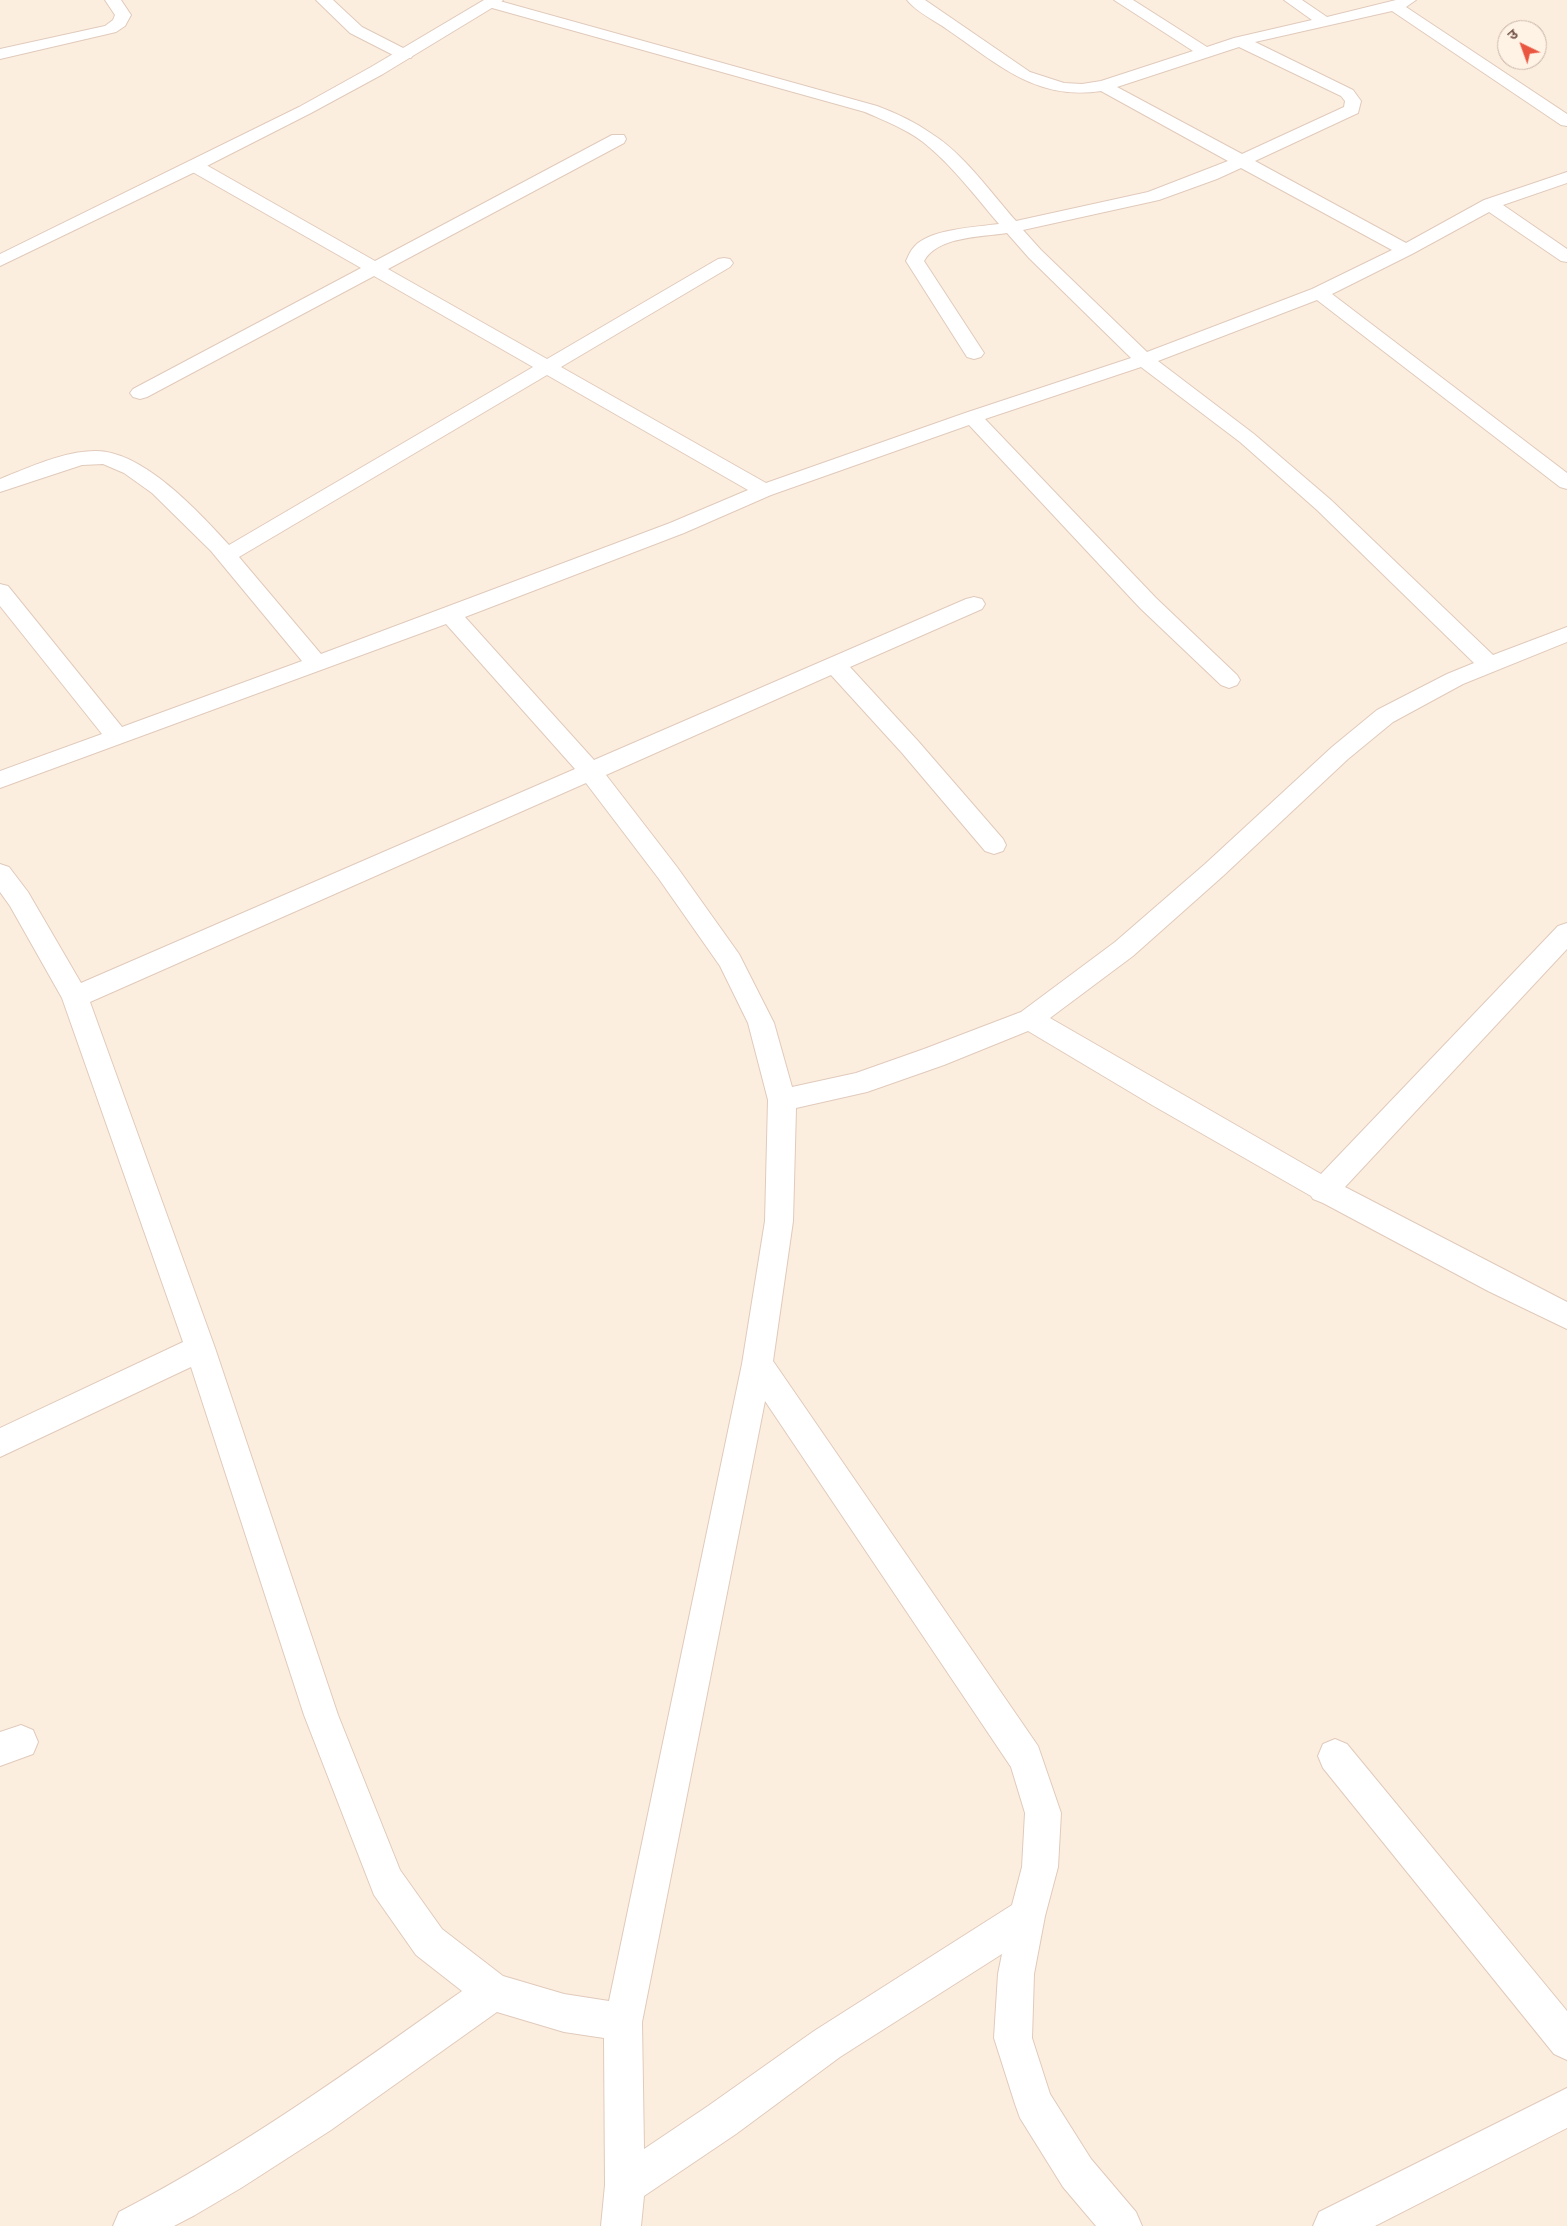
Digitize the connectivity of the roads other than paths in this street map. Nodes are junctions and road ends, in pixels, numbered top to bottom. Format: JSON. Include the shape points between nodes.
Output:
{"nodes":[{"id":1,"x":113,"y":0,"type":"edge"},
{"id":2,"x":324,"y":0,"type":"edge"},
{"id":3,"x":915,"y":0,"type":"edge"},
{"id":4,"x":1122,"y":0,"type":"edge"},
{"id":5,"x":1292,"y":0,"type":"edge"},
{"id":6,"x":492,"y":2,"type":"edge"},
{"id":7,"x":1402,"y":3,"type":"edge"},
{"id":8,"x":1325,"y":22,"type":"junction"},
{"id":9,"x":1240,"y":41,"type":"junction"},
{"id":10,"x":1205,"y":52,"type":"junction"},
{"id":11,"x":0,"y":54,"type":"edge"},
{"id":12,"x":405,"y":55,"type":"junction"},
{"id":13,"x":1103,"y":86,"type":"junction"},
{"id":14,"x":1567,"y":122,"type":"edge"},
{"id":15,"x":618,"y":139,"type":"dead end"},
{"id":16,"x":1242,"y":161,"type":"junction"},
{"id":17,"x":195,"y":166,"type":"junction"},
{"id":18,"x":1567,"y":177,"type":"edge"},
{"id":19,"x":1490,"y":204,"type":"junction"},
{"id":20,"x":1012,"y":227,"type":"junction"},
{"id":21,"x":1406,"y":250,"type":"junction"},
{"id":22,"x":1567,"y":257,"type":"edge"},
{"id":23,"x":0,"y":261,"type":"edge"},
{"id":24,"x":724,"y":263,"type":"dead end"},
{"id":25,"x":375,"y":270,"type":"junction"},
{"id":26,"x":1319,"y":294,"type":"junction"},
{"id":27,"x":974,"y":353,"type":"dead end"},
{"id":28,"x":1144,"y":360,"type":"junction"},
{"id":29,"x":548,"y":367,"type":"junction"},
{"id":30,"x":140,"y":393,"type":"dead end"},
{"id":31,"x":972,"y":417,"type":"junction"},
{"id":32,"x":1567,"y":483,"type":"edge"},
{"id":33,"x":0,"y":486,"type":"edge"},
{"id":34,"x":764,"y":491,"type":"junction"},
{"id":35,"x":225,"y":556,"type":"junction"},
{"id":36,"x":0,"y":591,"type":"edge"},
{"id":37,"x":974,"y":604,"type":"dead end"},
{"id":38,"x":450,"y":615,"type":"junction"},
{"id":39,"x":1567,"y":634,"type":"edge"},
{"id":40,"x":316,"y":664,"type":"junction"},
{"id":41,"x":835,"y":665,"type":"junction"},
{"id":42,"x":1489,"y":665,"type":"junction"},
{"id":43,"x":1229,"y":680,"type":"dead end"},
{"id":44,"x":117,"y":737,"type":"junction"},
{"id":45,"x":591,"y":772,"type":"junction"},
{"id":46,"x":0,"y":780,"type":"edge"},
{"id":47,"x":994,"y":844,"type":"dead end"},
{"id":48,"x":0,"y":873,"type":"edge"},
{"id":49,"x":1567,"y":933,"type":"edge"},
{"id":50,"x":75,"y":997,"type":"junction"},
{"id":51,"x":1030,"y":1019,"type":"junction"},
{"id":52,"x":782,"y":1100,"type":"junction"},
{"id":53,"x":1323,"y":1191,"type":"junction"},
{"id":54,"x":1567,"y":1316,"type":"edge"},
{"id":55,"x":200,"y":1348,"type":"junction"},
{"id":56,"x":756,"y":1364,"type":"junction"},
{"id":57,"x":0,"y":1443,"type":"edge"},
{"id":58,"x":1336,"y":1756,"type":"dead end"},
{"id":59,"x":1027,"y":1916,"type":"junction"},
{"id":60,"x":494,"y":1992,"type":"junction"},
{"id":61,"x":623,"y":2022,"type":"junction"},
{"id":62,"x":1565,"y":2035,"type":"edge"},
{"id":63,"x":1567,"y":2107,"type":"edge"},
{"id":64,"x":625,"y":2185,"type":"junction"},
{"id":65,"x":133,"y":2226,"type":"edge"},
{"id":66,"x":620,"y":2226,"type":"edge"},
{"id":67,"x":1122,"y":2226,"type":"edge"},
{"id":68,"x":1333,"y":2226,"type":"edge"}],
"edges":[{"from":1,"to":11,"type":"street","via":[[122,15],[120,22],[110,29]]},
{"from":2,"to":12,"type":"street","via":[[356,30]]},
{"from":3,"to":13,"type":"street","via":[[1024,75],[1062,88]]},
{"from":4,"to":10,"type":"street"},
{"from":5,"to":8,"type":"street"},
{"from":6,"to":12,"type":"street"},
{"from":6,"to":20,"type":"street","via":[[871,109],[898,120],[928,138],[950,157]]},
{"from":7,"to":8,"type":"street"},
{"from":7,"to":14,"type":"street"},
{"from":8,"to":9,"type":"street"},
{"from":9,"to":10,"type":"street"},
{"from":9,"to":16,"type":"street","via":[[1327,82],[1347,93],[1353,101],[1352,110],[1338,118]]},
{"from":10,"to":13,"type":"street"},
{"from":12,"to":17,"type":"street"},
{"from":13,"to":16,"type":"street"},
{"from":15,"to":25,"type":"street"},
{"from":16,"to":20,"type":"street","via":[[1153,196]]},
{"from":16,"to":21,"type":"street"},
{"from":17,"to":23,"type":"street"},
{"from":17,"to":25,"type":"street"},
{"from":18,"to":19,"type":"street"},
{"from":19,"to":21,"type":"street"},
{"from":19,"to":22,"type":"street"},
{"from":20,"to":27,"type":"street","via":[[957,235],[934,242],[921,250],[915,261]]},
{"from":20,"to":28,"type":"street","via":[[1035,254]]},
{"from":21,"to":26,"type":"street"},
{"from":24,"to":29,"type":"street"},
{"from":25,"to":29,"type":"street"},
{"from":25,"to":30,"type":"street"},
{"from":26,"to":28,"type":"street"},
{"from":26,"to":32,"type":"street"},
{"from":28,"to":31,"type":"street"},
{"from":28,"to":42,"type":"street","via":[[1247,438],[1324,505]]},
{"from":29,"to":34,"type":"street"},
{"from":29,"to":35,"type":"street"},
{"from":31,"to":34,"type":"street"},
{"from":31,"to":43,"type":"street","via":[[1148,603]]},
{"from":33,"to":35,"type":"street","via":[[62,464],[104,458],[126,465],[145,478],[184,512]]},
{"from":34,"to":38,"type":"street"},
{"from":35,"to":40,"type":"street"},
{"from":36,"to":44,"type":"street"},
{"from":37,"to":41,"type":"street"},
{"from":38,"to":40,"type":"street"},
{"from":38,"to":45,"type":"street"},
{"from":39,"to":42,"type":"street"},
{"from":40,"to":44,"type":"street"},
{"from":41,"to":45,"type":"street"},
{"from":41,"to":47,"type":"street"},
{"from":42,"to":51,"type":"street","via":[[1385,716],[1124,949]]},
{"from":44,"to":46,"type":"street"},
{"from":45,"to":50,"type":"street"},
{"from":45,"to":52,"type":"street","via":[[730,961],[761,1023]]},
{"from":48,"to":50,"type":"street","via":[[19,899]]},
{"from":49,"to":53,"type":"street"},
{"from":50,"to":55,"type":"street"},
{"from":51,"to":52,"type":"street","via":[[856,1084]]},
{"from":51,"to":53,"type":"street","via":[[1154,1095]]},
{"from":52,"to":56,"type":"street","via":[[780,1221]]},
{"from":53,"to":54,"type":"street"},
{"from":55,"to":57,"type":"street"},
{"from":55,"to":60,"type":"street","via":[[321,1715],[387,1882],[429,1942]]},
{"from":56,"to":59,"type":"street","via":[[1026,1758],[1043,1813],[1040,1867]]},
{"from":56,"to":61,"type":"street"},
{"from":58,"to":62,"type":"street"},
{"from":59,"to":64,"type":"street","via":[[827,2044]]},
{"from":59,"to":67,"type":"street","via":[[1016,1974],[1013,2038],[1034,2104],[1077,2174]]},
{"from":60,"to":61,"type":"street","via":[[564,2013]]},
{"from":60,"to":65,"type":"street","via":[[307,2124],[170,2208]]},
{"from":61,"to":64,"type":"street"},
{"from":63,"to":68,"type":"street"},
{"from":64,"to":66,"type":"street"}]}
